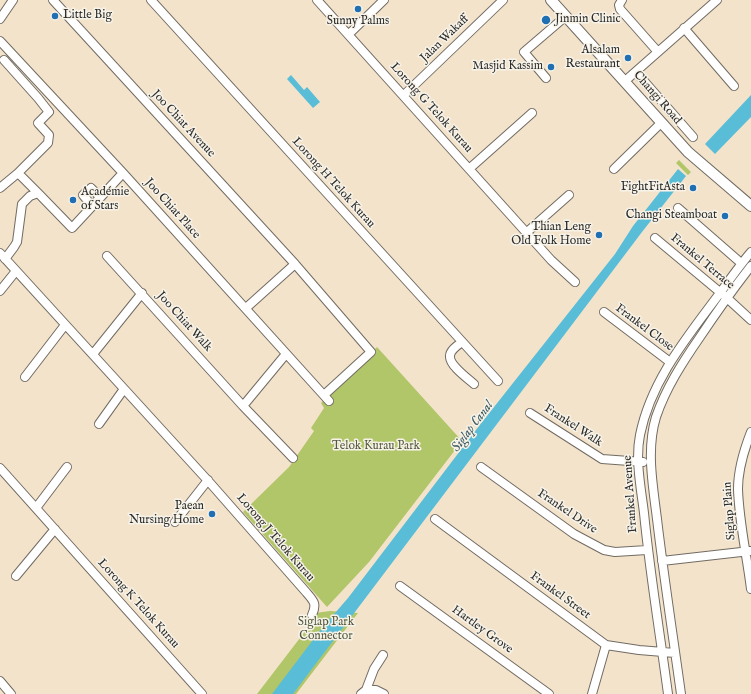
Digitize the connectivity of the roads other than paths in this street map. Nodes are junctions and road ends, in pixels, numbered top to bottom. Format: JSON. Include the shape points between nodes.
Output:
{"nodes":[{"id":1,"x":7,"y":0,"type":"edge"},
{"id":2,"x":13,"y":0,"type":"edge"},
{"id":3,"x":53,"y":0,"type":"edge"},
{"id":4,"x":151,"y":0,"type":"edge"},
{"id":5,"x":317,"y":0,"type":"edge"},
{"id":6,"x":384,"y":0,"type":"edge"},
{"id":7,"x":503,"y":0,"type":"edge"},
{"id":8,"x":622,"y":0,"type":"edge"},
{"id":9,"x":717,"y":0,"type":"edge"},
{"id":10,"x":553,"y":1,"type":"edge"},
{"id":11,"x":0,"y":9,"type":"edge"},
{"id":12,"x":566,"y":16,"type":"junction"},
{"id":13,"x":0,"y":19,"type":"edge"},
{"id":14,"x":684,"y":28,"type":"junction"},
{"id":15,"x":349,"y":34,"type":"junction"},
{"id":16,"x":0,"y":41,"type":"edge"},
{"id":17,"x":658,"y":52,"type":"junction"},
{"id":18,"x":4,"y":60,"type":"dead end"},
{"id":19,"x":25,"y":68,"type":"junction"},
{"id":20,"x":636,"y":72,"type":"junction"},
{"id":21,"x":17,"y":75,"type":"junction"},
{"id":22,"x":546,"y":78,"type":"dead end"},
{"id":23,"x":625,"y":82,"type":"junction"},
{"id":24,"x":734,"y":86,"type":"dead end"},
{"id":25,"x":404,"y":95,"type":"junction"},
{"id":26,"x":532,"y":113,"type":"dead end"},
{"id":27,"x":661,"y":123,"type":"junction"},
{"id":28,"x":693,"y":137,"type":"dead end"},
{"id":29,"x":469,"y":169,"type":"junction"},
{"id":30,"x":614,"y":169,"type":"dead end"},
{"id":31,"x":18,"y":173,"type":"junction"},
{"id":32,"x":123,"y":173,"type":"junction"},
{"id":33,"x":0,"y":188,"type":"edge"},
{"id":34,"x":38,"y":193,"type":"junction"},
{"id":35,"x":569,"y":195,"type":"dead end"},
{"id":36,"x":100,"y":197,"type":"junction"},
{"id":37,"x":92,"y":206,"type":"junction"},
{"id":38,"x":751,"y":206,"type":"edge"},
{"id":39,"x":678,"y":208,"type":"dead end"},
{"id":40,"x":526,"y":233,"type":"junction"},
{"id":41,"x":655,"y":238,"type":"dead end"},
{"id":42,"x":751,"y":252,"type":"edge"},
{"id":43,"x":2,"y":256,"type":"edge"},
{"id":44,"x":107,"y":256,"type":"dead end"},
{"id":45,"x":741,"y":263,"type":"junction"},
{"id":46,"x":295,"y":264,"type":"junction"},
{"id":47,"x":751,"y":266,"type":"edge"},
{"id":48,"x":16,"y":271,"type":"junction"},
{"id":49,"x":575,"y":282,"type":"dead end"},
{"id":50,"x":0,"y":291,"type":"edge"},
{"id":51,"x":142,"y":293,"type":"junction"},
{"id":52,"x":724,"y":295,"type":"junction"},
{"id":53,"x":246,"y":308,"type":"junction"},
{"id":54,"x":604,"y":312,"type":"dead end"},
{"id":55,"x":751,"y":320,"type":"edge"},
{"id":56,"x":65,"y":325,"type":"junction"},
{"id":57,"x":462,"y":342,"type":"junction"},
{"id":58,"x":371,"y":352,"type":"joint"},
{"id":59,"x":93,"y":354,"type":"junction"},
{"id":60,"x":286,"y":354,"type":"junction"},
{"id":61,"x":670,"y":362,"type":"junction"},
{"id":62,"x":25,"y":377,"type":"dead end"},
{"id":63,"x":498,"y":381,"type":"dead end"},
{"id":64,"x":474,"y":384,"type":"dead end"},
{"id":65,"x":124,"y":388,"type":"junction"},
{"id":66,"x":242,"y":406,"type":"junction"},
{"id":67,"x":530,"y":413,"type":"dead end"},
{"id":68,"x":99,"y":424,"type":"dead end"},
{"id":69,"x":751,"y":432,"type":"edge"},
{"id":70,"x":293,"y":458,"type":"dead end"},
{"id":71,"x":638,"y":462,"type":"junction"},
{"id":72,"x":650,"y":462,"type":"junction"},
{"id":73,"x":67,"y":467,"type":"dead end"},
{"id":74,"x":481,"y":467,"type":"dead end"},
{"id":75,"x":0,"y":468,"type":"edge"},
{"id":76,"x":208,"y":480,"type":"junction"},
{"id":77,"x":36,"y":508,"type":"junction"},
{"id":78,"x":435,"y":519,"type":"dead end"},
{"id":79,"x":174,"y":522,"type":"dead end"},
{"id":80,"x":55,"y":529,"type":"junction"},
{"id":81,"x":648,"y":550,"type":"junction"},
{"id":82,"x":748,"y":551,"type":"edge"},
{"id":83,"x":662,"y":561,"type":"junction"},
{"id":84,"x":16,"y":576,"type":"dead end"},
{"id":85,"x":400,"y":586,"type":"dead end"},
{"id":86,"x":751,"y":589,"type":"edge"},
{"id":87,"x":312,"y":615,"type":"dead end"},
{"id":88,"x":606,"y":645,"type":"junction"},
{"id":89,"x":662,"y":652,"type":"junction"},
{"id":90,"x":675,"y":653,"type":"junction"},
{"id":91,"x":383,"y":655,"type":"dead end"},
{"id":92,"x":0,"y":681,"type":"edge"},
{"id":93,"x":364,"y":692,"type":"edge"},
{"id":94,"x":11,"y":694,"type":"edge"},
{"id":95,"x":202,"y":694,"type":"edge"},
{"id":96,"x":384,"y":694,"type":"edge"},
{"id":97,"x":550,"y":694,"type":"edge"},
{"id":98,"x":592,"y":694,"type":"edge"},
{"id":99,"x":668,"y":694,"type":"edge"},
{"id":100,"x":681,"y":694,"type":"edge"}],
"edges":[{"from":1,"to":11,"type":"street"},
{"from":2,"to":13,"type":"street"},
{"from":3,"to":46,"type":"street","name":"Joo Chiat Avenue"},
{"from":4,"to":57,"type":"street","name":"Lorong H Telok Kurau"},
{"from":5,"to":15,"type":"street","name":"Lorong G Telok Kurau"},
{"from":6,"to":15,"type":"street"},
{"from":7,"to":25,"type":"street","name":"Jalan Wakaff"},
{"from":8,"to":17,"type":"street","via":[[618,5],[620,9]]},
{"from":9,"to":14,"type":"street"},
{"from":10,"to":12,"type":"main road","name":"Changi Road"},
{"from":12,"to":22,"type":"street","via":[[524,52]]},
{"from":12,"to":23,"type":"main road","name":"Changi Road"},
{"from":14,"to":17,"type":"street"},
{"from":14,"to":24,"type":"street"},
{"from":15,"to":25,"type":"street","name":"Lorong G Telok Kurau"},
{"from":16,"to":19,"type":"street","name":"Joo Chiat Place"},
{"from":17,"to":20,"type":"street"},
{"from":18,"to":21,"type":"street"},
{"from":19,"to":21,"type":"street"},
{"from":19,"to":32,"type":"street","name":"Joo Chiat Place"},
{"from":20,"to":23,"type":"street"},
{"from":20,"to":28,"type":"street"},
{"from":21,"to":31,"type":"street","via":[[49,112],[38,123],[50,135],[48,143]]},
{"from":23,"to":27,"type":"main road","name":"Changi Road"},
{"from":25,"to":29,"type":"street","name":"Lorong G Telok Kurau"},
{"from":26,"to":29,"type":"street"},
{"from":27,"to":30,"type":"street"},
{"from":27,"to":38,"type":"main road","name":"Changi Road","via":[[688,152]]},
{"from":29,"to":40,"type":"street","name":"Lorong G Telok Kurau"},
{"from":31,"to":33,"type":"street"},
{"from":31,"to":34,"type":"street"},
{"from":32,"to":36,"type":"street"},
{"from":32,"to":53,"type":"street","name":"Joo Chiat Place"},
{"from":34,"to":37,"type":"street","via":[[72,228]]},
{"from":34,"to":43,"type":"street","via":[[30,196],[22,204],[17,242]]},
{"from":35,"to":40,"type":"street"},
{"from":36,"to":37,"type":"street"},
{"from":36,"to":37,"type":"street","via":[[91,188],[83,195]]},
{"from":39,"to":45,"type":"street"},
{"from":40,"to":49,"type":"street","name":"Lorong G Telok Kurau"},
{"from":41,"to":52,"type":"street","name":"Frankel Terrace"},
{"from":42,"to":45,"type":"street","name":"Frankel Avenue"},
{"from":43,"to":48,"type":"street","name":"Lorong J Telok Kurau"},
{"from":44,"to":51,"type":"street","name":"Joo Chiat Walk"},
{"from":45,"to":52,"type":"street","name":"Frankel Avenue"},
{"from":46,"to":53,"type":"street"},
{"from":46,"to":58,"type":"street","name":"Joo Chiat Avenue"},
{"from":47,"to":52,"type":"street","name":"Frankel Avenue"},
{"from":48,"to":50,"type":"street"},
{"from":48,"to":56,"type":"street","name":"Lorong J Telok Kurau"},
{"from":51,"to":59,"type":"street"},
{"from":51,"to":66,"type":"street","name":"Joo Chiat Walk"},
{"from":52,"to":55,"type":"street","name":"Frankel Terrace"},
{"from":52,"to":61,"type":"street","name":"Frankel Avenue","via":[[702,317]]},
{"from":52,"to":72,"type":"street","name":"Frankel Avenue","via":[[666,392],[656,419]]},
{"from":53,"to":60,"type":"street","name":"Joo Chiat Place"},
{"from":54,"to":61,"type":"street","name":"Frankel Close"},
{"from":56,"to":59,"type":"street","name":"Lorong J Telok Kurau"},
{"from":56,"to":62,"type":"street"},
{"from":57,"to":63,"type":"street","name":"Lorong H Telok Kurau"},
{"from":57,"to":64,"type":"street","via":[[449,355],[450,362]]},
{"from":58,"to":60,"type":"street","name":"Joo Chiat Place","via":[[326,397]]},
{"from":59,"to":65,"type":"street","name":"Lorong J Telok Kurau"},
{"from":60,"to":66,"type":"street"},
{"from":61,"to":71,"type":"street","name":"Frankel Avenue","via":[[648,407],[640,435]]},
{"from":65,"to":68,"type":"street"},
{"from":65,"to":76,"type":"street","name":"Lorong J Telok Kurau"},
{"from":66,"to":70,"type":"street","name":"Joo Chiat Walk"},
{"from":67,"to":71,"type":"street","name":"Frankel Walk","via":[[602,459]]},
{"from":69,"to":82,"type":"street","name":"Siglap Plain","via":[[741,466],[738,488]]},
{"from":71,"to":72,"type":"street","name":"Frankel Walk"},
{"from":71,"to":81,"type":"street","name":"Frankel Avenue"},
{"from":72,"to":83,"type":"street","name":"Frankel Avenue"},
{"from":73,"to":77,"type":"street"},
{"from":74,"to":81,"type":"street","name":"Frankel Drive","via":[[574,534],[604,550]]},
{"from":75,"to":77,"type":"street","name":"Lorong K Telok Kurau"},
{"from":76,"to":79,"type":"street"},
{"from":76,"to":87,"type":"street","name":"Lorong J Telok Kurau","via":[[312,598],[316,608]]},
{"from":77,"to":80,"type":"street","name":"Lorong K Telok Kurau"},
{"from":78,"to":88,"type":"street","name":"Frankel Street"},
{"from":80,"to":84,"type":"street"},
{"from":80,"to":95,"type":"street","name":"Lorong K Telok Kurau","via":[[127,614]]},
{"from":81,"to":89,"type":"street","name":"Frankel Avenue"},
{"from":82,"to":83,"type":"street"},
{"from":82,"to":86,"type":"street","name":"Siglap Plain"},
{"from":83,"to":90,"type":"street","name":"Frankel Avenue"},
{"from":85,"to":97,"type":"street","name":"Hartley Grove"},
{"from":88,"to":89,"type":"street","name":"Frankel Street"},
{"from":88,"to":98,"type":"street"},
{"from":89,"to":90,"type":"street","name":"Frankel Street"},
{"from":89,"to":99,"type":"street","name":"Frankel Avenue"},
{"from":90,"to":100,"type":"street","name":"Frankel Avenue"},
{"from":91,"to":93,"type":"street"},
{"from":92,"to":94,"type":"street"},
{"from":93,"to":96,"type":"street","via":[[376,690]]}]}
